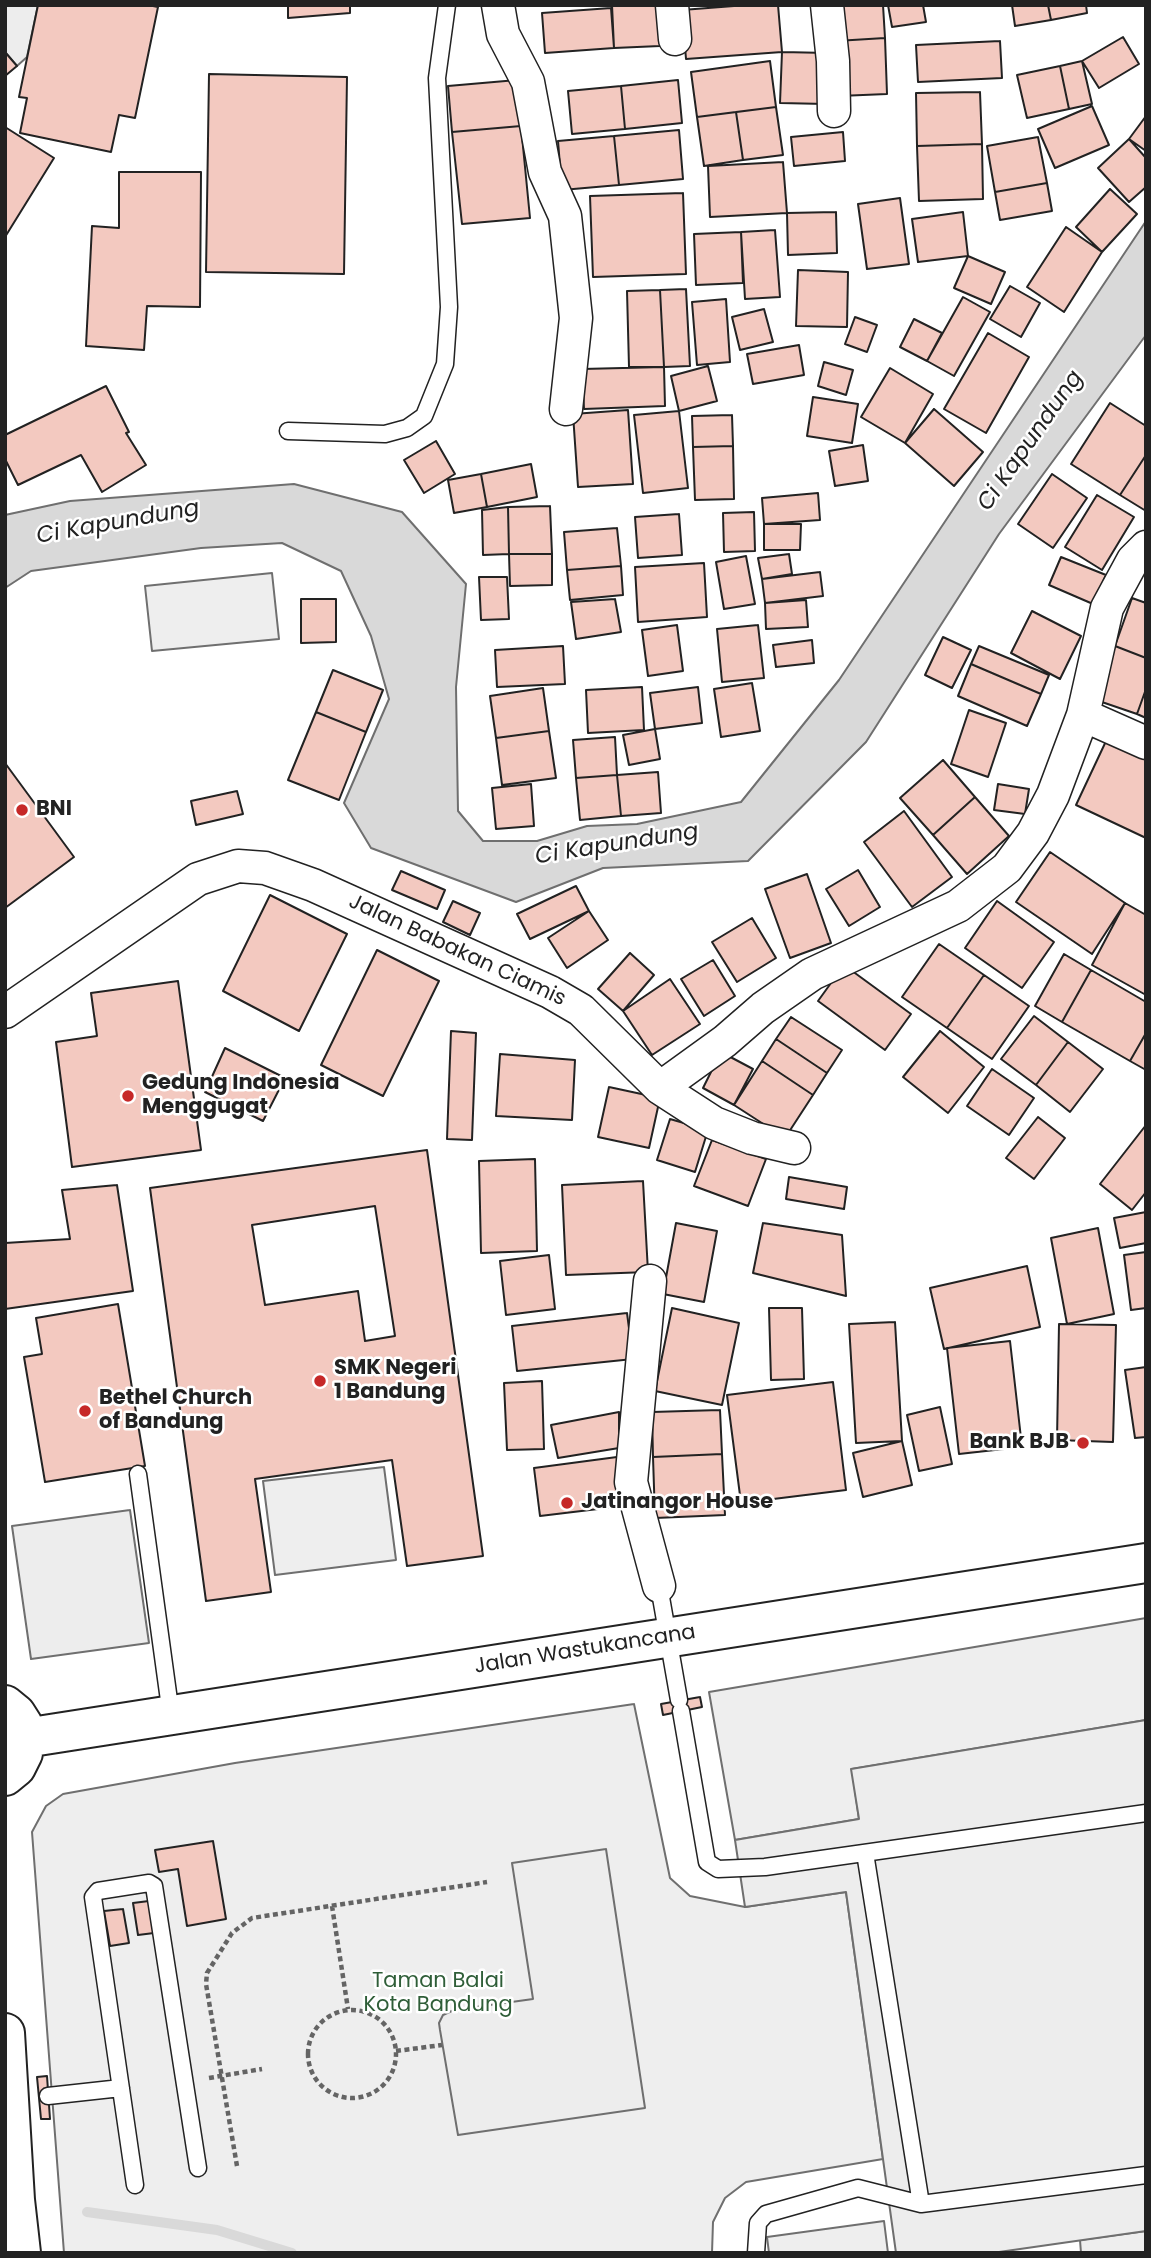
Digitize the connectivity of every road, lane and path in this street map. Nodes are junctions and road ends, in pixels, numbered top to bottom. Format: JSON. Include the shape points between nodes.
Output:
{"nodes":[{"id":1,"x":447,"y":5,"type":"edge"},
{"id":2,"x":498,"y":5,"type":"edge"},
{"id":3,"x":671,"y":5,"type":"edge"},
{"id":4,"x":827,"y":5,"type":"edge"},
{"id":5,"x":675,"y":39,"type":"dead end"},
{"id":6,"x":834,"y":111,"type":"dead end"},
{"id":7,"x":566,"y":409,"type":"dead end"},
{"id":8,"x":288,"y":431,"type":"dead end"},
{"id":9,"x":1146,"y":547,"type":"edge"},
{"id":10,"x":1083,"y":715,"type":"junction"},
{"id":11,"x":1146,"y":743,"type":"edge"},
{"id":12,"x":5,"y":1012,"type":"edge"},
{"id":13,"x":660,"y":1088,"type":"junction"},
{"id":14,"x":794,"y":1148,"type":"dead end"},
{"id":15,"x":650,"y":1281,"type":"dead end"},
{"id":16,"x":138,"y":1474,"type":"dead end"},
{"id":17,"x":1146,"y":1563,"type":"edge"},
{"id":18,"x":659,"y":1586,"type":"joint"},
{"id":19,"x":668,"y":1637,"type":"junction"},
{"id":20,"x":5,"y":1705,"type":"edge"},
{"id":21,"x":171,"y":1715,"type":"junction"},
{"id":22,"x":25,"y":1738,"type":"junction"},
{"id":23,"x":5,"y":1776,"type":"edge"},
{"id":24,"x":1146,"y":1813,"type":"edge"},
{"id":25,"x":865,"y":1853,"type":"junction"},
{"id":26,"x":487,"y":1882,"type":"dead end"},
{"id":27,"x":332,"y":1906,"type":"junction"},
{"id":28,"x":348,"y":2009,"type":"junction"},
{"id":29,"x":5,"y":2033,"type":"edge"},
{"id":30,"x":442,"y":2045,"type":"dead end"},
{"id":31,"x":396,"y":2052,"type":"junction"},
{"id":32,"x":262,"y":2069,"type":"dead end"},
{"id":33,"x":221,"y":2075,"type":"junction"},
{"id":34,"x":206,"y":2078,"type":"dead end"},
{"id":35,"x":121,"y":2088,"type":"junction"},
{"id":36,"x":32,"y":2098,"type":"junction"},
{"id":37,"x":237,"y":2166,"type":"dead end"},
{"id":38,"x":198,"y":2168,"type":"dead end"},
{"id":39,"x":1146,"y":2175,"type":"edge"},
{"id":40,"x":135,"y":2185,"type":"dead end"},
{"id":41,"x":10,"y":2189,"type":"edge"},
{"id":42,"x":921,"y":2204,"type":"junction"},
{"id":43,"x":21,"y":2253,"type":"edge"},
{"id":44,"x":757,"y":2253,"type":"edge"}],
"edges":[{"from":1,"to":8,"type":"lane","via":[[437,78],[449,307],[445,364],[424,416],[407,428],[385,434]]},
{"from":2,"to":7,"type":"street","via":[[503,34],[528,82],[545,172],[565,216],[576,318]]},
{"from":3,"to":5,"type":"street"},
{"from":4,"to":6,"type":"street"},
{"from":9,"to":10,"type":"street","via":[[1133,560],[1107,608]]},
{"from":10,"to":11,"type":"street"},
{"from":10,"to":13,"type":"street","via":[[1053,795],[1007,869],[958,905],[812,974],[762,1007],[725,1041]]},
{"from":12,"to":13,"type":"street","name":"Jalan Babakan Ciamis","via":[[198,879],[238,866],[265,868],[313,885],[550,992],[581,1010]]},
{"from":13,"to":14,"type":"street","name":"Jalan Babakan Ciamis","via":[[726,1129]]},
{"from":15,"to":18,"type":"street","via":[[631,1482]]},
{"from":16,"to":21,"type":"lane"},
{"from":17,"to":19,"type":"main road","name":"Jalan Wastukancana"},
{"from":18,"to":19,"type":"lane"},
{"from":19,"to":21,"type":"main road","name":"Jalan Wastukancana"},
{"from":19,"to":25,"type":"lane","via":[[707,1862],[718,1869],[737,1869]]},
{"from":20,"to":22,"type":"main road","via":[[23,1725]]},
{"from":21,"to":22,"type":"main road","name":"Jalan Wastukancana"},
{"from":22,"to":23,"type":"main road","via":[[16,1767]]},
{"from":24,"to":25,"type":"lane"},
{"from":25,"to":42,"type":"lane"},
{"from":26,"to":27,"type":"path"},
{"from":27,"to":28,"type":"path"},
{"from":27,"to":33,"type":"path","via":[[252,1918],[232,1933],[206,1979]]},
{"from":28,"to":31,"type":"path","via":[[381,2020]]},
{"from":28,"to":31,"type":"path","via":[[326,2018],[311,2038],[309,2061],[319,2083],[351,2098],[374,2092],[391,2075]]},
{"from":29,"to":36,"type":"main road"},
{"from":30,"to":31,"type":"path"},
{"from":32,"to":33,"type":"path"},
{"from":33,"to":34,"type":"path"},
{"from":33,"to":37,"type":"path"},
{"from":35,"to":36,"type":"lane"},
{"from":35,"to":38,"type":"lane","via":[[93,1897],[97,1891],[149,1883],[154,1886]]},
{"from":35,"to":40,"type":"lane"},
{"from":36,"to":41,"type":"main road"},
{"from":39,"to":42,"type":"lane"},
{"from":41,"to":43,"type":"main road"},
{"from":42,"to":44,"type":"lane","via":[[858,2188],[766,2214],[758,2223]]}]}
